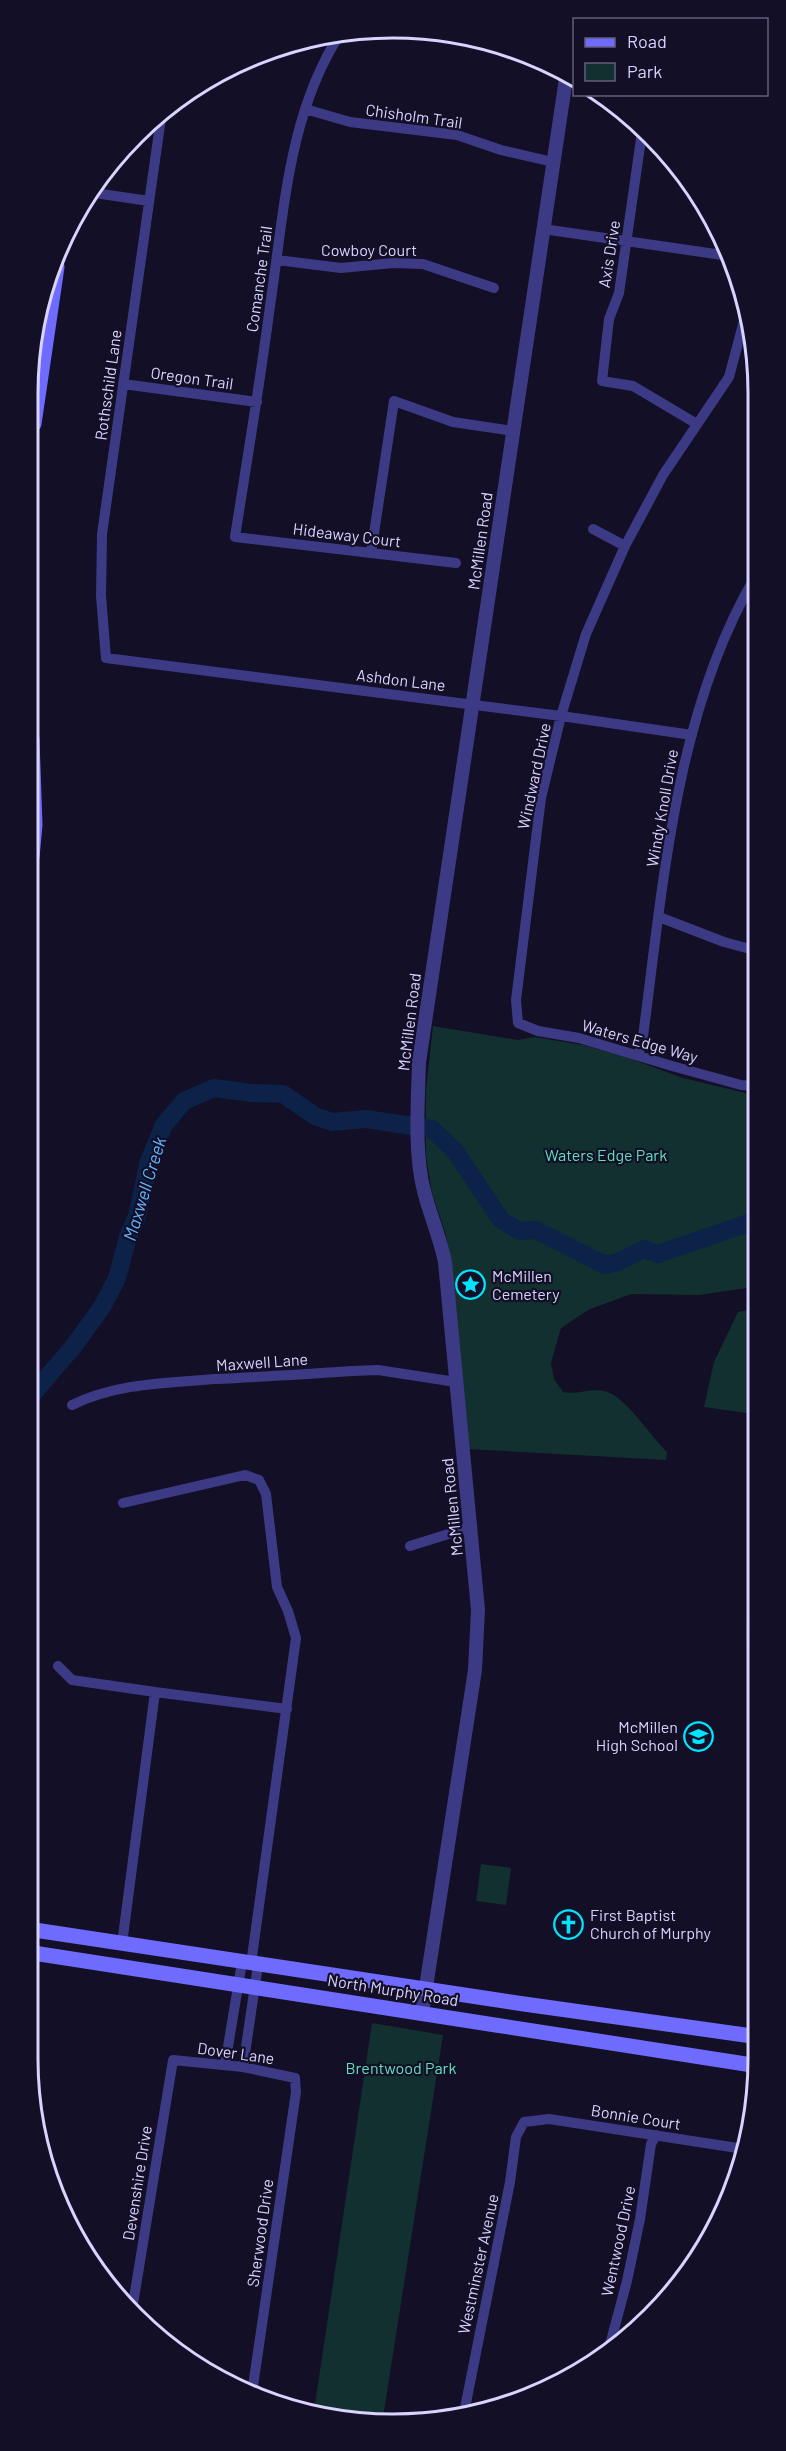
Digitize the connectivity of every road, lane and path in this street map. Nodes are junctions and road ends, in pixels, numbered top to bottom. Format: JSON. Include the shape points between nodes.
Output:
{"nodes":[{"id":1,"x":334,"y":43,"type":"edge"},
{"id":2,"x":566,"y":82,"type":"edge"},
{"id":3,"x":305,"y":109,"type":"junction"},
{"id":4,"x":160,"y":125,"type":"edge"},
{"id":5,"x":641,"y":139,"type":"edge"},
{"id":6,"x":554,"y":162,"type":"junction"},
{"id":7,"x":98,"y":194,"type":"edge"},
{"id":8,"x":149,"y":201,"type":"junction"},
{"id":9,"x":543,"y":229,"type":"junction"},
{"id":10,"x":627,"y":241,"type":"junction"},
{"id":11,"x":720,"y":255,"type":"edge"},
{"id":12,"x":277,"y":260,"type":"junction"},
{"id":13,"x":54,"y":285,"type":"edge"},
{"id":14,"x":494,"y":288,"type":"dead end"},
{"id":15,"x":742,"y":327,"type":"edge"},
{"id":16,"x":123,"y":384,"type":"junction"},
{"id":17,"x":38,"y":397,"type":"edge"},
{"id":18,"x":257,"y":402,"type":"junction"},
{"id":19,"x":697,"y":424,"type":"junction"},
{"id":20,"x":513,"y":431,"type":"junction"},
{"id":21,"x":593,"y":529,"type":"dead end"},
{"id":22,"x":235,"y":537,"type":"joint"},
{"id":23,"x":625,"y":546,"type":"junction"},
{"id":24,"x":371,"y":553,"type":"junction"},
{"id":25,"x":456,"y":564,"type":"dead end"},
{"id":26,"x":748,"y":591,"type":"edge"},
{"id":27,"x":106,"y":658,"type":"joint"},
{"id":28,"x":473,"y":704,"type":"junction"},
{"id":29,"x":561,"y":716,"type":"junction"},
{"id":30,"x":692,"y":735,"type":"junction"},
{"id":31,"x":659,"y":917,"type":"junction"},
{"id":32,"x":748,"y":948,"type":"edge"},
{"id":33,"x":518,"y":1023,"type":"joint"},
{"id":34,"x":638,"y":1055,"type":"junction"},
{"id":35,"x":748,"y":1086,"type":"edge"},
{"id":36,"x":456,"y":1382,"type":"junction"},
{"id":37,"x":72,"y":1405,"type":"dead end"},
{"id":38,"x":123,"y":1503,"type":"dead end"},
{"id":39,"x":471,"y":1527,"type":"junction"},
{"id":40,"x":410,"y":1546,"type":"dead end"},
{"id":41,"x":58,"y":1666,"type":"dead end"},
{"id":42,"x":155,"y":1692,"type":"junction"},
{"id":43,"x":287,"y":1709,"type":"junction"},
{"id":44,"x":38,"y":1931,"type":"edge"},
{"id":45,"x":122,"y":1944,"type":"junction"},
{"id":46,"x":38,"y":1954,"type":"edge"},
{"id":47,"x":250,"y":1964,"type":"junction"},
{"id":48,"x":238,"y":1984,"type":"junction"},
{"id":49,"x":255,"y":1986,"type":"junction"},
{"id":50,"x":425,"y":1990,"type":"junction"},
{"id":51,"x":422,"y":2013,"type":"junction"},
{"id":52,"x":748,"y":2035,"type":"edge"},
{"id":53,"x":173,"y":2060,"type":"joint"},
{"id":54,"x":748,"y":2064,"type":"edge"},
{"id":55,"x":225,"y":2065,"type":"junction"},
{"id":56,"x":243,"y":2067,"type":"junction"},
{"id":57,"x":295,"y":2078,"type":"joint"},
{"id":58,"x":524,"y":2122,"type":"joint"},
{"id":59,"x":656,"y":2135,"type":"junction"},
{"id":60,"x":737,"y":2148,"type":"edge"},
{"id":61,"x":134,"y":2300,"type":"edge"},
{"id":62,"x":612,"y":2338,"type":"edge"},
{"id":63,"x":253,"y":2384,"type":"edge"},
{"id":64,"x":465,"y":2406,"type":"edge"}],
"edges":[{"from":1,"to":3,"type":"street","name":"Comanche Trail"},
{"from":2,"to":6,"type":"street","name":"McMillen Road"},
{"from":3,"to":6,"type":"street","name":"Chisholm Trail","via":[[350,122],[457,135]]},
{"from":3,"to":12,"type":"street","name":"Comanche Trail","via":[[288,178]]},
{"from":4,"to":8,"type":"street","name":"Rothschild Lane"},
{"from":5,"to":10,"type":"street","name":"Axis Drive"},
{"from":6,"to":9,"type":"street","name":"McMillen Road"},
{"from":7,"to":8,"type":"street"},
{"from":8,"to":16,"type":"street","name":"Rothschild Lane"},
{"from":9,"to":10,"type":"street"},
{"from":9,"to":20,"type":"street","name":"McMillen Road"},
{"from":10,"to":11,"type":"street"},
{"from":10,"to":19,"type":"street","name":"Axis Drive","via":[[619,293],[609,319],[602,381],[633,386]]},
{"from":12,"to":14,"type":"street","name":"Cowboy Court","via":[[341,268],[423,264]]},
{"from":12,"to":18,"type":"street","name":"Comanche Trail"},
{"from":13,"to":17,"type":"main road"},
{"from":15,"to":19,"type":"street","name":"Windward Drive","via":[[729,377]]},
{"from":16,"to":18,"type":"street","name":"Oregon Trail"},
{"from":16,"to":27,"type":"street","name":"Rothschild Lane","via":[[102,534]]},
{"from":18,"to":22,"type":"street","name":"Comanche Trail"},
{"from":19,"to":23,"type":"street","name":"Windward Drive","via":[[663,475]]},
{"from":20,"to":24,"type":"street","via":[[453,422],[394,401]]},
{"from":20,"to":28,"type":"street","name":"McMillen Road"},
{"from":21,"to":23,"type":"street"},
{"from":22,"to":24,"type":"street","name":"Hideaway Court"},
{"from":23,"to":29,"type":"street","name":"Windward Drive","via":[[586,634]]},
{"from":24,"to":25,"type":"street","name":"Hideaway Court"},
{"from":26,"to":30,"type":"street","name":"Windy Knoll Drive","via":[[723,642]]},
{"from":27,"to":28,"type":"street","name":"Ashdon Lane"},
{"from":28,"to":29,"type":"street","name":"Ashdon Lane"},
{"from":28,"to":36,"type":"street","name":"McMillen Road","via":[[420,1053],[419,1154],[423,1190],[445,1262]]},
{"from":29,"to":30,"type":"street","name":"Ashdon Lane"},
{"from":29,"to":33,"type":"street","name":"Windward Drive","via":[[538,820],[516,1000]]},
{"from":30,"to":31,"type":"street","name":"Windy Knoll Drive"},
{"from":31,"to":32,"type":"street"},
{"from":31,"to":34,"type":"street","name":"Windy Knoll Drive"},
{"from":33,"to":34,"type":"street","name":"Waters Edge Way"},
{"from":34,"to":35,"type":"street","name":"Waters Edge Way"},
{"from":36,"to":37,"type":"street","name":"Maxwell Lane","via":[[378,1370],[352,1371],[157,1383],[117,1388]]},
{"from":36,"to":39,"type":"street","name":"McMillen Road"},
{"from":38,"to":43,"type":"street","via":[[245,1475],[253,1476],[263,1486],[277,1587],[296,1638]]},
{"from":39,"to":40,"type":"street"},
{"from":39,"to":50,"type":"street","name":"McMillen Road","via":[[478,1610],[475,1670]]},
{"from":41,"to":42,"type":"street","via":[[72,1680]]},
{"from":42,"to":43,"type":"street"},
{"from":42,"to":45,"type":"street"},
{"from":43,"to":47,"type":"street"},
{"from":44,"to":45,"type":"main road","name":"North Murphy Road"},
{"from":45,"to":47,"type":"main road","name":"North Murphy Road"},
{"from":46,"to":48,"type":"main road","name":"North Murphy Road"},
{"from":47,"to":48,"type":"street"},
{"from":47,"to":49,"type":"street"},
{"from":47,"to":50,"type":"main road","name":"North Murphy Road"},
{"from":48,"to":49,"type":"main road","name":"North Murphy Road"},
{"from":48,"to":55,"type":"street"},
{"from":49,"to":51,"type":"main road","name":"North Murphy Road"},
{"from":49,"to":56,"type":"street"},
{"from":50,"to":51,"type":"street","name":"McMillen Road"},
{"from":50,"to":52,"type":"main road","name":"North Murphy Road"},
{"from":51,"to":54,"type":"main road","name":"North Murphy Road"},
{"from":53,"to":55,"type":"street","name":"Dover Lane"},
{"from":53,"to":61,"type":"street","name":"Devenshire Drive"},
{"from":55,"to":56,"type":"street","name":"Dover Lane"},
{"from":56,"to":57,"type":"street","name":"Dover Lane"},
{"from":57,"to":63,"type":"street","name":"Sherwood Drive"},
{"from":58,"to":59,"type":"street","name":"Bonnie Court","via":[[549,2119]]},
{"from":58,"to":64,"type":"street","name":"Westminster Avenue","via":[[516,2137]]},
{"from":59,"to":60,"type":"street","name":"Bonnie Court"},
{"from":59,"to":62,"type":"street","name":"Wentwood Drive"}]}
